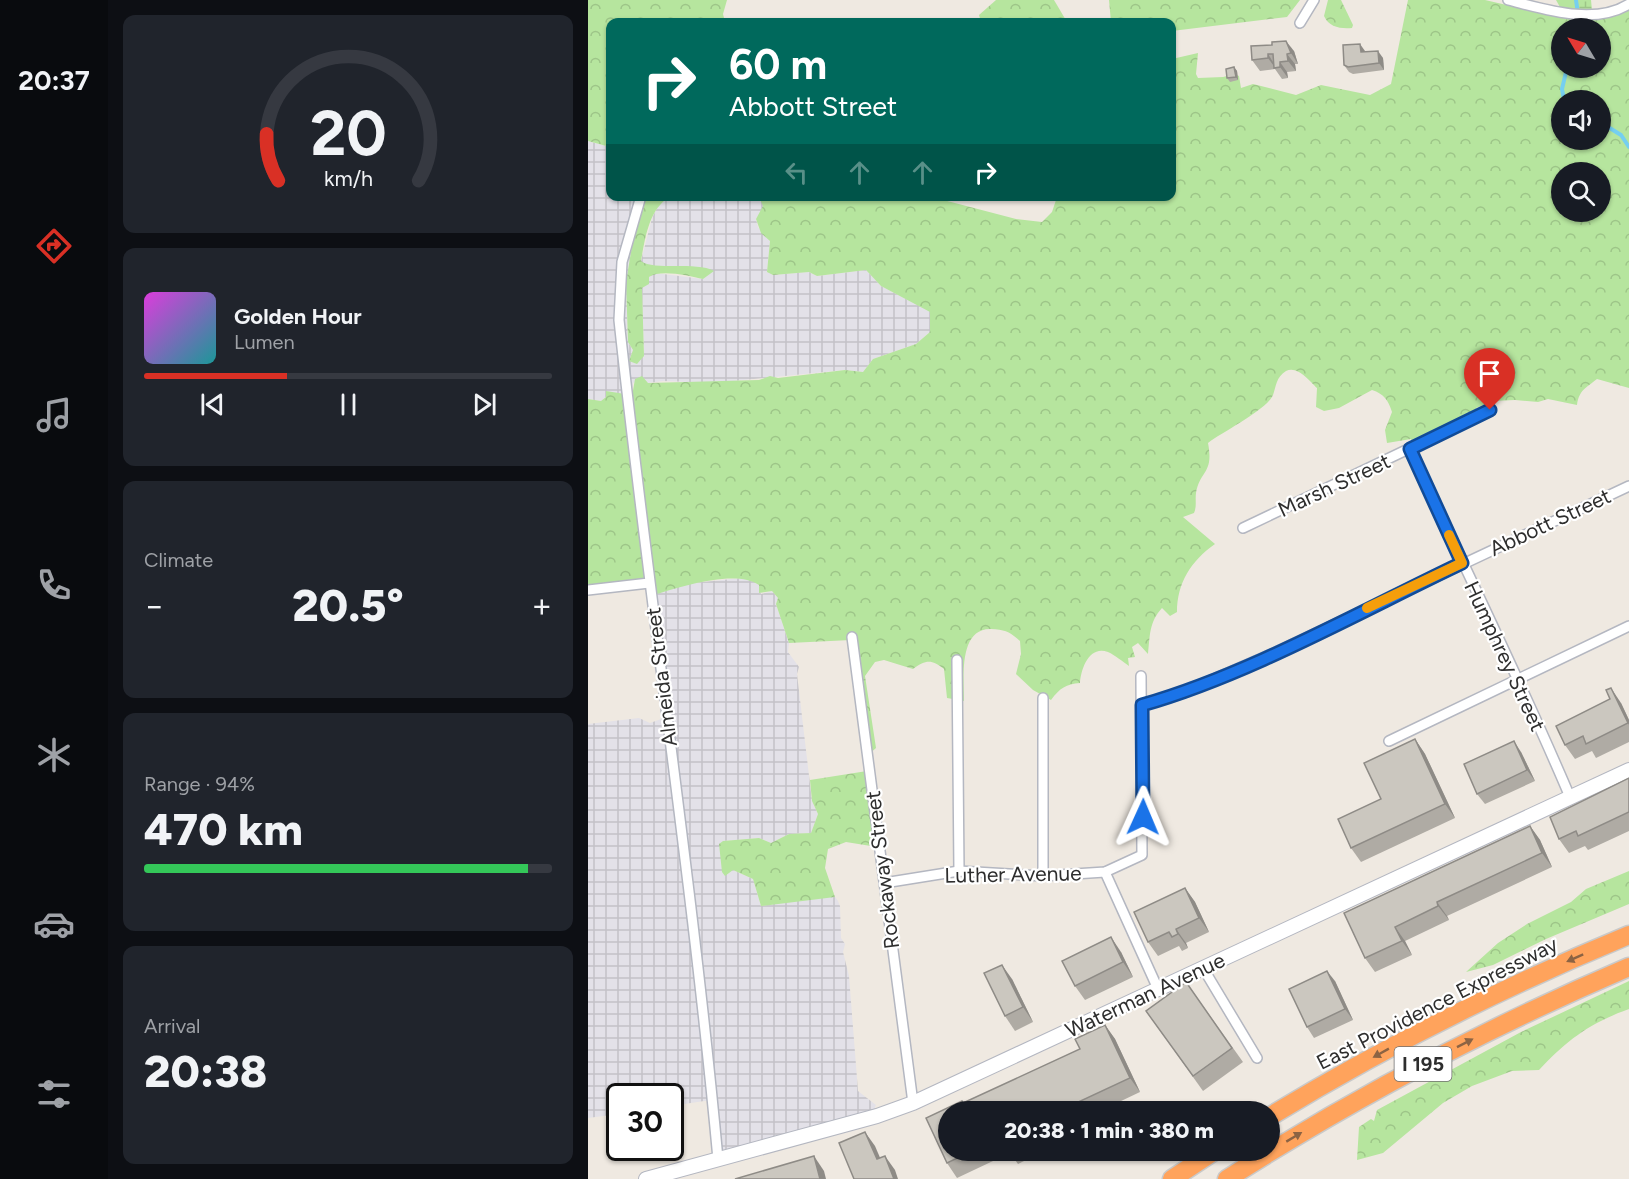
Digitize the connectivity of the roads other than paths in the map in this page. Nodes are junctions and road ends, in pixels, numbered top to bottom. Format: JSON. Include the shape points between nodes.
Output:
{"nodes":[{"id":1,"x":1314,"y":0,"type":"edge"},
{"id":2,"x":1508,"y":0,"type":"edge"},
{"id":3,"x":1629,"y":4,"type":"edge"},
{"id":4,"x":1300,"y":23,"type":"dead end"},
{"id":5,"x":640,"y":201,"type":"edge"},
{"id":6,"x":1490,"y":410,"type":"dead end"},
{"id":7,"x":1410,"y":449,"type":"junction"},
{"id":8,"x":1629,"y":486,"type":"edge"},
{"id":9,"x":1243,"y":528,"type":"dead end"},
{"id":10,"x":1462,"y":563,"type":"junction"},
{"id":11,"x":649,"y":583,"type":"junction"},
{"id":12,"x":588,"y":590,"type":"edge"},
{"id":13,"x":1629,"y":626,"type":"edge"},
{"id":14,"x":852,"y":637,"type":"dead end"},
{"id":15,"x":957,"y":660,"type":"dead end"},
{"id":16,"x":1141,"y":676,"type":"dead end"},
{"id":17,"x":1519,"y":679,"type":"junction"},
{"id":18,"x":1043,"y":698,"type":"dead end"},
{"id":19,"x":1142,"y":705,"type":"junction"},
{"id":20,"x":1389,"y":741,"type":"dead end"},
{"id":21,"x":1629,"y":770,"type":"edge"},
{"id":22,"x":1570,"y":797,"type":"junction"},
{"id":23,"x":959,"y":871,"type":"junction"},
{"id":24,"x":1105,"y":872,"type":"junction"},
{"id":25,"x":1043,"y":876,"type":"junction"},
{"id":26,"x":885,"y":883,"type":"junction"},
{"id":27,"x":1629,"y":935,"type":"edge"},
{"id":28,"x":1629,"y":966,"type":"edge"},
{"id":29,"x":1203,"y":968,"type":"junction"},
{"id":30,"x":1158,"y":989,"type":"junction"},
{"id":31,"x":1257,"y":1058,"type":"dead end"},
{"id":32,"x":913,"y":1104,"type":"junction"},
{"id":33,"x":1280,"y":1111,"type":"edge"},
{"id":34,"x":718,"y":1159,"type":"junction"},
{"id":35,"x":1199,"y":1161,"type":"edge"},
{"id":36,"x":646,"y":1179,"type":"edge"},
{"id":37,"x":1172,"y":1179,"type":"edge"},
{"id":38,"x":1227,"y":1179,"type":"edge"}],
"edges":[{"from":1,"to":4,"type":"street"},
{"from":2,"to":3,"type":"street","via":[[1546,11],[1577,13],[1603,13]]},
{"from":5,"to":11,"type":"street","name":"Almeida Street","via":[[622,262],[619,320]]},
{"from":6,"to":7,"type":"street","name":"Marsh Street"},
{"from":7,"to":9,"type":"street","name":"Marsh Street"},
{"from":7,"to":10,"type":"street","name":"Humphrey Street"},
{"from":8,"to":10,"type":"street","name":"Abbott Street"},
{"from":10,"to":17,"type":"street","name":"Humphrey Street"},
{"from":10,"to":19,"type":"street","name":"Abbott Street","via":[[1276,652],[1177,695]]},
{"from":11,"to":12,"type":"street"},
{"from":11,"to":34,"type":"street","name":"Almeida Street","via":[[705,1021]]},
{"from":13,"to":17,"type":"street"},
{"from":14,"to":26,"type":"street","name":"Rockaway Street"},
{"from":15,"to":23,"type":"street"},
{"from":16,"to":19,"type":"street"},
{"from":17,"to":20,"type":"street"},
{"from":17,"to":22,"type":"street","name":"Humphrey Street"},
{"from":18,"to":25,"type":"street"},
{"from":19,"to":24,"type":"street","via":[[1142,855]]},
{"from":21,"to":22,"type":"main road","name":"Waterman Avenue"},
{"from":22,"to":29,"type":"main road","name":"Waterman Avenue"},
{"from":23,"to":25,"type":"street","name":"Luther Avenue"},
{"from":23,"to":26,"type":"street","name":"Luther Avenue"},
{"from":24,"to":25,"type":"street","name":"Luther Avenue"},
{"from":24,"to":30,"type":"street"},
{"from":26,"to":32,"type":"street","name":"Rockaway Street"},
{"from":27,"to":33,"type":"highway","name":"East Providence Expressway","number":"I 195","one_way":true,"via":[[1456,1013]]},
{"from":38,"to":28,"type":"highway","number":"I 195","one_way":true,"via":[[1407,1073]]},
{"from":29,"to":30,"type":"main road","name":"Waterman Avenue"},
{"from":29,"to":31,"type":"street"},
{"from":30,"to":32,"type":"main road","name":"Waterman Avenue"},
{"from":32,"to":34,"type":"main road","name":"Waterman Avenue"},
{"from":34,"to":36,"type":"main road","name":"Waterman Avenue"},
{"from":35,"to":37,"type":"highway"}]}
